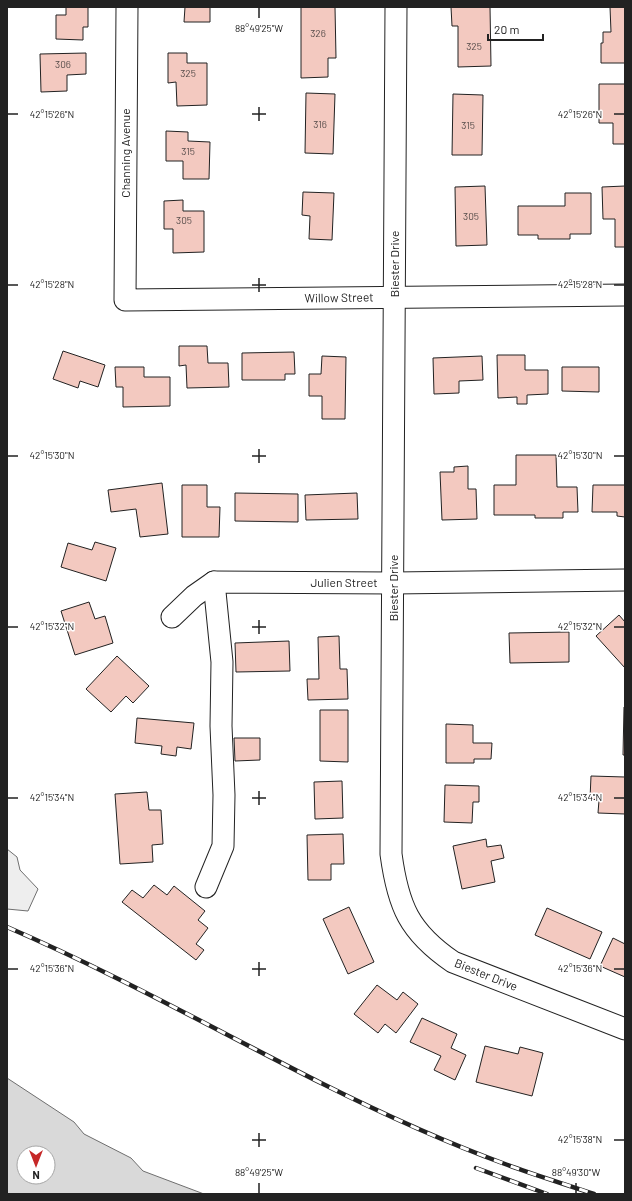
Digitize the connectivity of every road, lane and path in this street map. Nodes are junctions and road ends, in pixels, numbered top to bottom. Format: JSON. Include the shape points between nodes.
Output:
{"nodes":[{"id":1,"x":127,"y":7,"type":"edge"},
{"id":2,"x":396,"y":7,"type":"edge"},
{"id":3,"x":625,"y":295,"type":"edge"},
{"id":4,"x":395,"y":297,"type":"junction"},
{"id":5,"x":124,"y":300,"type":"joint"},
{"id":6,"x":625,"y":580,"type":"edge"},
{"id":7,"x":214,"y":582,"type":"junction"},
{"id":8,"x":394,"y":583,"type":"junction"},
{"id":9,"x":172,"y":617,"type":"dead end"},
{"id":10,"x":206,"y":887,"type":"dead end"},
{"id":11,"x":625,"y":1029,"type":"edge"}],
"edges":[{"from":1,"to":5,"type":"street","name":"Channing Avenue"},
{"from":2,"to":4,"type":"street","name":"Biester Drive"},
{"from":3,"to":4,"type":"street","name":"Willow Street"},
{"from":4,"to":5,"type":"street","name":"Willow Street"},
{"from":4,"to":8,"type":"street","name":"Biester Drive"},
{"from":6,"to":8,"type":"street","name":"Julien Street"},
{"from":7,"to":8,"type":"street","name":"Julien Street"},
{"from":7,"to":9,"type":"street","via":[[194,596]]},
{"from":7,"to":10,"type":"street","via":[[222,662],[223,846]]},
{"from":8,"to":11,"type":"street","name":"Biester Drive","via":[[391,854],[399,897],[412,923],[435,950],[453,962]]}]}
